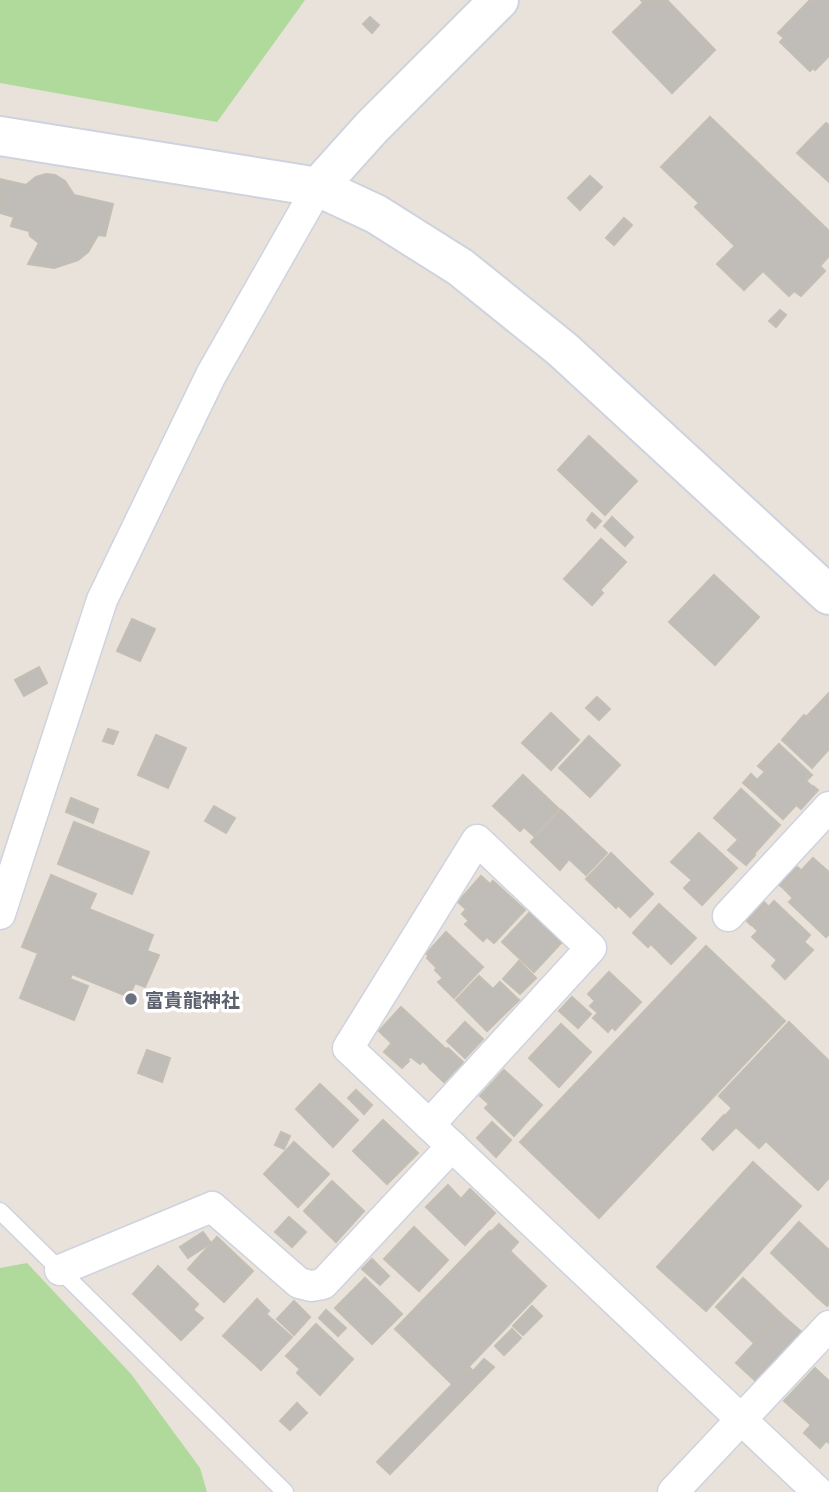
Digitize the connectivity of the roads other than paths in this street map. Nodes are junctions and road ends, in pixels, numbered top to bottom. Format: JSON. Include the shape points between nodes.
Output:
{"nodes":[{"id":1,"x":499,"y":0,"type":"edge"},
{"id":2,"x":0,"y":136,"type":"edge"},
{"id":3,"x":317,"y":187,"type":"junction"},
{"id":4,"x":829,"y":596,"type":"edge"},
{"id":5,"x":829,"y":807,"type":"edge"},
{"id":6,"x":0,"y":914,"type":"edge"},
{"id":7,"x":728,"y":916,"type":"dead end"},
{"id":8,"x":429,"y":1125,"type":"junction"},
{"id":9,"x":452,"y":1146,"type":"junction"},
{"id":10,"x":0,"y":1212,"type":"edge"},
{"id":11,"x":61,"y":1270,"type":"junction"},
{"id":12,"x":829,"y":1326,"type":"edge"},
{"id":13,"x":741,"y":1419,"type":"junction"},
{"id":14,"x":285,"y":1492,"type":"edge"},
{"id":15,"x":673,"y":1492,"type":"edge"},
{"id":16,"x":818,"y":1492,"type":"edge"}],
"edges":[{"from":1,"to":3,"type":"street"},
{"from":2,"to":3,"type":"street"},
{"from":3,"to":4,"type":"street","via":[[376,214],[460,267],[562,349]]},
{"from":3,"to":6,"type":"street","via":[[211,375],[102,600]]},
{"from":5,"to":7,"type":"street"},
{"from":8,"to":8,"type":"street","via":[[591,948],[477,840],[348,1048]]},
{"from":8,"to":9,"type":"street"},
{"from":9,"to":11,"type":"street","via":[[323,1284],[299,1283],[212,1207]]},
{"from":9,"to":13,"type":"street"},
{"from":10,"to":11,"type":"lane"},
{"from":11,"to":14,"type":"lane"},
{"from":12,"to":13,"type":"street"},
{"from":13,"to":15,"type":"street"},
{"from":13,"to":16,"type":"street"}]}
